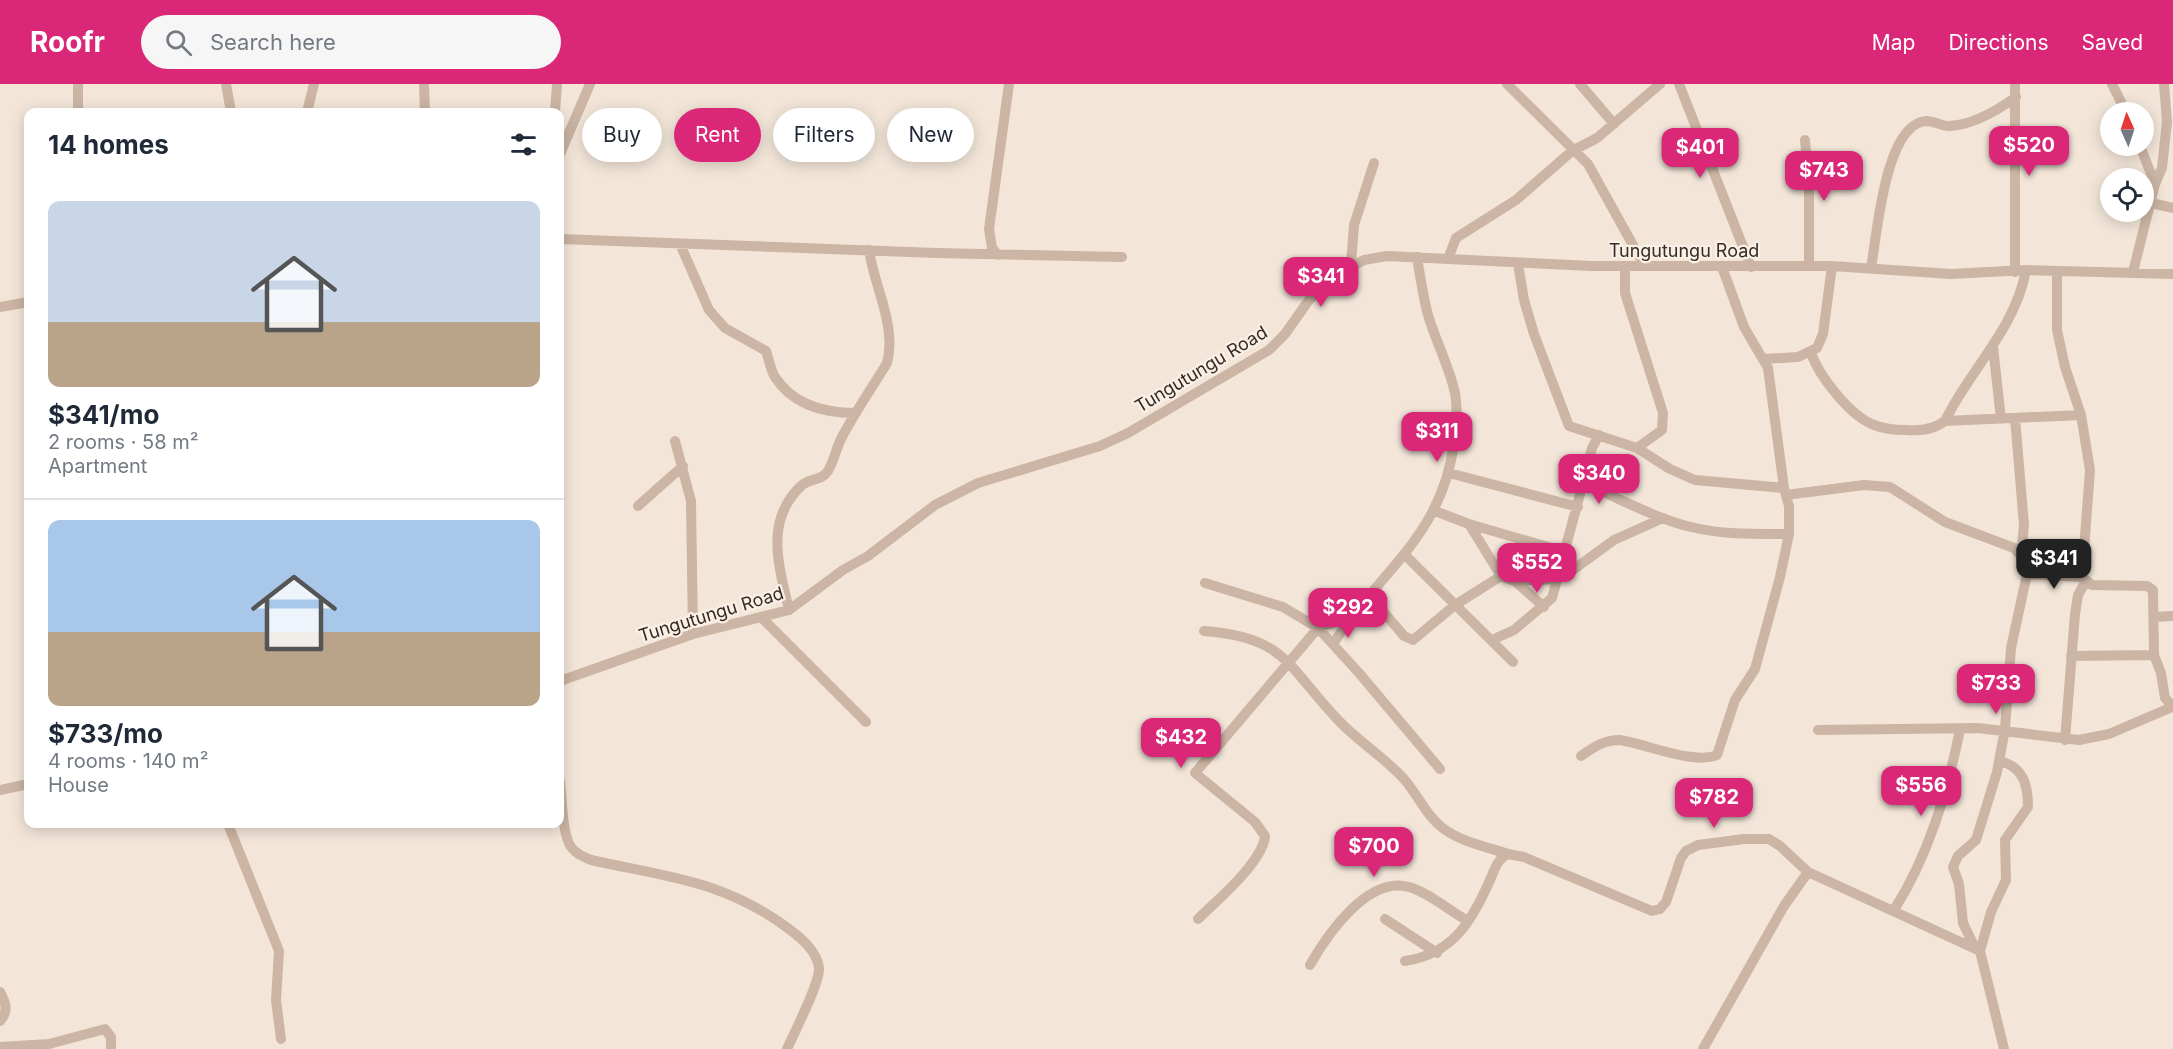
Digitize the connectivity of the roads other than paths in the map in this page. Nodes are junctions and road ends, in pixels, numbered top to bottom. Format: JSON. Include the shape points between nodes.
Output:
{"nodes":[{"id":1,"x":78,"y":84,"type":"edge"},
{"id":2,"x":226,"y":84,"type":"edge"},
{"id":3,"x":314,"y":84,"type":"edge"},
{"id":4,"x":424,"y":84,"type":"edge"},
{"id":5,"x":557,"y":84,"type":"edge"},
{"id":6,"x":590,"y":84,"type":"edge"},
{"id":7,"x":1009,"y":84,"type":"edge"},
{"id":8,"x":1507,"y":84,"type":"edge"},
{"id":9,"x":1580,"y":84,"type":"edge"},
{"id":10,"x":1659,"y":84,"type":"edge"},
{"id":11,"x":1679,"y":84,"type":"edge"},
{"id":12,"x":2015,"y":84,"type":"edge"},
{"id":13,"x":2112,"y":84,"type":"edge"},
{"id":14,"x":2164,"y":84,"type":"edge"},
{"id":15,"x":2016,"y":97,"type":"junction"},
{"id":16,"x":2121,"y":102,"type":"edge"},
{"id":17,"x":78,"y":108,"type":"edge"},
{"id":18,"x":230,"y":108,"type":"edge"},
{"id":19,"x":309,"y":108,"type":"edge"},
{"id":20,"x":425,"y":108,"type":"edge"},
{"id":21,"x":555,"y":108,"type":"edge"},
{"id":22,"x":2170,"y":122,"type":"edge"},
{"id":23,"x":1614,"y":124,"type":"junction"},
{"id":24,"x":1805,"y":140,"type":"dead end"},
{"id":25,"x":564,"y":145,"type":"edge"},
{"id":26,"x":1572,"y":151,"type":"junction"},
{"id":27,"x":2144,"y":156,"type":"edge"},
{"id":28,"x":1374,"y":164,"type":"dead end"},
{"id":29,"x":2155,"y":184,"type":"junction"},
{"id":30,"x":2154,"y":189,"type":"edge"},
{"id":31,"x":2154,"y":204,"type":"edge"},
{"id":32,"x":2171,"y":211,"type":"edge"},
{"id":33,"x":2146,"y":222,"type":"edge"},
{"id":34,"x":564,"y":239,"type":"edge"},
{"id":35,"x":680,"y":244,"type":"junction"},
{"id":36,"x":869,"y":250,"type":"junction"},
{"id":37,"x":998,"y":255,"type":"junction"},
{"id":38,"x":1417,"y":256,"type":"junction"},
{"id":39,"x":1122,"y":257,"type":"dead end"},
{"id":40,"x":1448,"y":259,"type":"junction"},
{"id":41,"x":1518,"y":264,"type":"junction"},
{"id":42,"x":1351,"y":265,"type":"junction"},
{"id":43,"x":1644,"y":265,"type":"junction"},
{"id":44,"x":1625,"y":266,"type":"junction"},
{"id":45,"x":1809,"y":266,"type":"junction"},
{"id":46,"x":1832,"y":266,"type":"junction"},
{"id":47,"x":1722,"y":267,"type":"junction"},
{"id":48,"x":1751,"y":267,"type":"junction"},
{"id":49,"x":1871,"y":268,"type":"junction"},
{"id":50,"x":2020,"y":271,"type":"junction"},
{"id":51,"x":2057,"y":271,"type":"junction"},
{"id":52,"x":2133,"y":272,"type":"junction"},
{"id":53,"x":2173,"y":274,"type":"edge"},
{"id":54,"x":24,"y":303,"type":"edge"},
{"id":55,"x":0,"y":308,"type":"edge"},
{"id":56,"x":1993,"y":347,"type":"junction"},
{"id":57,"x":1811,"y":353,"type":"junction"},
{"id":58,"x":1764,"y":359,"type":"junction"},
{"id":59,"x":856,"y":413,"type":"junction"},
{"id":60,"x":2082,"y":414,"type":"junction"},
{"id":61,"x":2015,"y":418,"type":"junction"},
{"id":62,"x":2001,"y":419,"type":"junction"},
{"id":63,"x":1945,"y":421,"type":"junction"},
{"id":64,"x":1599,"y":435,"type":"junction"},
{"id":65,"x":675,"y":441,"type":"dead end"},
{"id":66,"x":1637,"y":448,"type":"junction"},
{"id":67,"x":683,"y":466,"type":"junction"},
{"id":68,"x":1449,"y":473,"type":"junction"},
{"id":69,"x":1583,"y":483,"type":"junction"},
{"id":70,"x":1785,"y":491,"type":"junction"},
{"id":71,"x":638,"y":506,"type":"dead end"},
{"id":72,"x":1578,"y":507,"type":"junction"},
{"id":73,"x":1435,"y":512,"type":"junction"},
{"id":74,"x":1664,"y":518,"type":"junction"},
{"id":75,"x":1469,"y":524,"type":"junction"},
{"id":76,"x":1789,"y":534,"type":"junction"},
{"id":77,"x":1565,"y":552,"type":"junction"},
{"id":78,"x":1405,"y":555,"type":"junction"},
{"id":79,"x":2021,"y":556,"type":"junction"},
{"id":80,"x":2027,"y":574,"type":"junction"},
{"id":81,"x":1501,"y":576,"type":"junction"},
{"id":82,"x":1557,"y":579,"type":"junction"},
{"id":83,"x":2084,"y":579,"type":"junction"},
{"id":84,"x":1515,"y":581,"type":"junction"},
{"id":85,"x":1205,"y":583,"type":"dead end"},
{"id":86,"x":1369,"y":595,"type":"junction"},
{"id":87,"x":1455,"y":605,"type":"junction"},
{"id":88,"x":1544,"y":608,"type":"junction"},
{"id":89,"x":789,"y":610,"type":"junction"},
{"id":90,"x":1351,"y":616,"type":"junction"},
{"id":91,"x":2173,"y":616,"type":"edge"},
{"id":92,"x":2154,"y":617,"type":"junction"},
{"id":93,"x":762,"y":618,"type":"junction"},
{"id":94,"x":1318,"y":628,"type":"junction"},
{"id":95,"x":1204,"y":631,"type":"dead end"},
{"id":96,"x":693,"y":634,"type":"junction"},
{"id":97,"x":1492,"y":640,"type":"junction"},
{"id":98,"x":1333,"y":644,"type":"junction"},
{"id":99,"x":2154,"y":655,"type":"junction"},
{"id":100,"x":2071,"y":656,"type":"junction"},
{"id":101,"x":1290,"y":662,"type":"junction"},
{"id":102,"x":1513,"y":662,"type":"dead end"},
{"id":103,"x":564,"y":680,"type":"edge"},
{"id":104,"x":2173,"y":707,"type":"edge"},
{"id":105,"x":866,"y":722,"type":"dead end"},
{"id":106,"x":1818,"y":729,"type":"dead end"},
{"id":107,"x":1960,"y":729,"type":"junction"},
{"id":108,"x":2005,"y":729,"type":"junction"},
{"id":109,"x":2065,"y":740,"type":"junction"},
{"id":110,"x":1581,"y":756,"type":"dead end"},
{"id":111,"x":2000,"y":761,"type":"junction"},
{"id":112,"x":1440,"y":770,"type":"dead end"},
{"id":113,"x":24,"y":785,"type":"edge"},
{"id":114,"x":0,"y":790,"type":"edge"},
{"id":115,"x":564,"y":812,"type":"edge"},
{"id":116,"x":230,"y":828,"type":"edge"},
{"id":117,"x":1508,"y":854,"type":"junction"},
{"id":118,"x":1808,"y":873,"type":"junction"},
{"id":119,"x":1894,"y":910,"type":"junction"},
{"id":120,"x":1198,"y":919,"type":"dead end"},
{"id":121,"x":1385,"y":919,"type":"dead end"},
{"id":122,"x":1468,"y":921,"type":"junction"},
{"id":123,"x":1977,"y":948,"type":"junction"},
{"id":124,"x":1437,"y":953,"type":"junction"},
{"id":125,"x":1405,"y":961,"type":"dead end"},
{"id":126,"x":1310,"y":965,"type":"dead end"},
{"id":127,"x":0,"y":992,"type":"edge"},
{"id":128,"x":0,"y":1022,"type":"edge"},
{"id":129,"x":281,"y":1039,"type":"dead end"},
{"id":130,"x":0,"y":1047,"type":"edge"},
{"id":131,"x":111,"y":1049,"type":"edge"},
{"id":132,"x":787,"y":1049,"type":"edge"},
{"id":133,"x":1703,"y":1049,"type":"edge"},
{"id":134,"x":2004,"y":1049,"type":"edge"}],
"edges":[{"from":1,"to":17,"type":"street"},
{"from":2,"to":18,"type":"street"},
{"from":3,"to":19,"type":"street"},
{"from":4,"to":20,"type":"street"},
{"from":5,"to":21,"type":"street"},
{"from":6,"to":25,"type":"street"},
{"from":7,"to":37,"type":"street","via":[[989,229],[992,248]]},
{"from":8,"to":26,"type":"street"},
{"from":9,"to":23,"type":"street"},
{"from":10,"to":23,"type":"street"},
{"from":11,"to":48,"type":"street"},
{"from":12,"to":15,"type":"street"},
{"from":13,"to":16,"type":"street"},
{"from":14,"to":22,"type":"street"},
{"from":15,"to":49,"type":"street","via":[[1962,124],[1944,126],[1928,121],[1906,130],[1890,163]]},
{"from":15,"to":50,"type":"street"},
{"from":22,"to":29,"type":"street","via":[[2162,168]]},
{"from":23,"to":26,"type":"street"},
{"from":24,"to":45,"type":"street"},
{"from":26,"to":40,"type":"street","via":[[1516,200],[1456,238]]},
{"from":26,"to":43,"type":"street","via":[[1588,164]]},
{"from":27,"to":29,"type":"street"},
{"from":28,"to":42,"type":"street","via":[[1354,225]]},
{"from":29,"to":30,"type":"street"},
{"from":31,"to":32,"type":"street"},
{"from":33,"to":52,"type":"street"},
{"from":34,"to":35,"type":"street"},
{"from":35,"to":36,"type":"street"},
{"from":35,"to":59,"type":"street","via":[[709,310],[725,328],[766,351],[774,375],[783,386],[800,402],[822,411]]},
{"from":36,"to":37,"type":"street"},
{"from":36,"to":59,"type":"street","via":[[890,350],[887,363]]},
{"from":37,"to":39,"type":"street"},
{"from":38,"to":40,"type":"street","name":"Tungutungu Road"},
{"from":38,"to":42,"type":"street","name":"Tungutungu Road","via":[[1387,256]]},
{"from":38,"to":68,"type":"street","via":[[1428,314],[1455,395],[1457,414]]},
{"from":40,"to":41,"type":"street","name":"Tungutungu Road"},
{"from":41,"to":44,"type":"street","name":"Tungutungu Road"},
{"from":41,"to":64,"type":"street","via":[[1534,334],[1565,420],[1576,430]]},
{"from":42,"to":89,"type":"street","name":"Tungutungu Road","via":[[1309,300],[1269,350],[1100,446],[978,483],[935,505]]},
{"from":43,"to":44,"type":"street","name":"Tungutungu Road"},
{"from":43,"to":47,"type":"street","name":"Tungutungu Road"},
{"from":44,"to":66,"type":"street","via":[[1625,293],[1663,413],[1662,430]]},
{"from":45,"to":46,"type":"street","name":"Tungutungu Road"},
{"from":45,"to":48,"type":"street","name":"Tungutungu Road"},
{"from":46,"to":49,"type":"street","name":"Tungutungu Road"},
{"from":46,"to":57,"type":"street","via":[[1823,334]]},
{"from":47,"to":48,"type":"street","name":"Tungutungu Road"},
{"from":47,"to":58,"type":"street","via":[[1744,327]]},
{"from":49,"to":50,"type":"street","name":"Tungutungu Road","via":[[1951,274]]},
{"from":50,"to":51,"type":"street","name":"Tungutungu Road"},
{"from":50,"to":56,"type":"street","via":[[2022,294]]},
{"from":51,"to":52,"type":"street","name":"Tungutungu Road"},
{"from":51,"to":60,"type":"street","via":[[2057,330]]},
{"from":52,"to":53,"type":"street","name":"Tungutungu Road"},
{"from":54,"to":55,"type":"street"},
{"from":56,"to":62,"type":"street"},
{"from":56,"to":63,"type":"street"},
{"from":57,"to":58,"type":"street"},
{"from":57,"to":63,"type":"street","via":[[1818,371],[1871,424],[1915,431],[1929,430]]},
{"from":58,"to":70,"type":"street","via":[[1774,397]]},
{"from":59,"to":89,"type":"street","via":[[824,476],[800,486],[778,522],[776,551]]},
{"from":60,"to":61,"type":"street"},
{"from":60,"to":83,"type":"street","via":[[2090,470]]},
{"from":61,"to":62,"type":"street"},
{"from":61,"to":79,"type":"street","via":[[2024,525]]},
{"from":62,"to":63,"type":"street"},
{"from":64,"to":66,"type":"street"},
{"from":64,"to":69,"type":"street"},
{"from":65,"to":67,"type":"street"},
{"from":66,"to":70,"type":"street","via":[[1695,480]]},
{"from":67,"to":71,"type":"street"},
{"from":67,"to":96,"type":"street","via":[[691,501]]},
{"from":68,"to":72,"type":"street"},
{"from":68,"to":73,"type":"street"},
{"from":69,"to":72,"type":"street"},
{"from":69,"to":74,"type":"street"},
{"from":70,"to":76,"type":"street"},
{"from":70,"to":79,"type":"street","via":[[1890,487],[1945,522],[2002,542]]},
{"from":72,"to":77,"type":"street"},
{"from":73,"to":75,"type":"street"},
{"from":73,"to":78,"type":"street"},
{"from":74,"to":76,"type":"street","via":[[1732,534]]},
{"from":74,"to":82,"type":"street","via":[[1614,540]]},
{"from":75,"to":77,"type":"street"},
{"from":75,"to":81,"type":"street"},
{"from":76,"to":110,"type":"street","via":[[1755,669],[1735,700],[1717,755],[1709,759],[1609,740]]},
{"from":77,"to":82,"type":"street"},
{"from":78,"to":86,"type":"street"},
{"from":78,"to":87,"type":"street"},
{"from":79,"to":80,"type":"street"},
{"from":80,"to":83,"type":"street"},
{"from":80,"to":108,"type":"street","via":[[2011,648]]},
{"from":81,"to":84,"type":"street"},
{"from":81,"to":87,"type":"street"},
{"from":82,"to":84,"type":"street"},
{"from":82,"to":88,"type":"street","via":[[1552,598]]},
{"from":83,"to":92,"type":"street","via":[[2104,586],[2147,586],[2153,590]]},
{"from":83,"to":100,"type":"street","via":[[2078,595]]},
{"from":84,"to":88,"type":"street"},
{"from":85,"to":94,"type":"street","via":[[1283,607]]},
{"from":86,"to":87,"type":"street","via":[[1404,636],[1413,640]]},
{"from":86,"to":90,"type":"street"},
{"from":87,"to":97,"type":"street"},
{"from":88,"to":97,"type":"street","via":[[1514,630]]},
{"from":89,"to":93,"type":"street","name":"Tungutungu Road"},
{"from":90,"to":94,"type":"street"},
{"from":90,"to":98,"type":"street"},
{"from":91,"to":92,"type":"street"},
{"from":92,"to":99,"type":"street"},
{"from":93,"to":96,"type":"street","name":"Tungutungu Road"},
{"from":93,"to":105,"type":"street"},
{"from":94,"to":98,"type":"street"},
{"from":94,"to":101,"type":"street"},
{"from":95,"to":101,"type":"street","via":[[1252,639]]},
{"from":96,"to":103,"type":"street","name":"Tungutungu Road"},
{"from":97,"to":102,"type":"street"},
{"from":98,"to":112,"type":"street"},
{"from":99,"to":100,"type":"street"},
{"from":99,"to":104,"type":"street","via":[[2162,690]]},
{"from":100,"to":109,"type":"street"},
{"from":101,"to":117,"type":"street","via":[[1339,720],[1403,778],[1444,829]]},
{"from":101,"to":120,"type":"street","via":[[1195,773],[1255,822],[1265,836],[1262,848],[1245,871]]},
{"from":104,"to":109,"type":"street","via":[[2109,734]]},
{"from":106,"to":107,"type":"street"},
{"from":107,"to":108,"type":"street"},
{"from":107,"to":119,"type":"street","via":[[1953,764],[1922,859]]},
{"from":108,"to":109,"type":"street"},
{"from":108,"to":111,"type":"street"},
{"from":111,"to":123,"type":"street","via":[[1976,840],[1958,856],[1953,867],[1963,923]]},
{"from":111,"to":123,"type":"street","via":[[2016,767],[2024,777],[2028,807],[2005,840],[2006,880]]},
{"from":113,"to":114,"type":"street"},
{"from":115,"to":132,"type":"street","via":[[571,847],[579,855],[711,886],[742,899],[800,937],[816,960],[818,976]]},
{"from":116,"to":129,"type":"street","via":[[279,951],[276,1000]]},
{"from":117,"to":118,"type":"street","via":[[1524,857],[1652,911],[1666,902],[1681,858],[1698,845],[1769,839]]},
{"from":117,"to":122,"type":"street","via":[[1497,862]]},
{"from":118,"to":119,"type":"street"},
{"from":118,"to":133,"type":"street","via":[[1784,906]]},
{"from":119,"to":123,"type":"street"},
{"from":121,"to":124,"type":"street"},
{"from":122,"to":124,"type":"street"},
{"from":122,"to":126,"type":"street","via":[[1410,887],[1387,887],[1352,908],[1329,933]]},
{"from":123,"to":134,"type":"street"},
{"from":124,"to":125,"type":"street"},
{"from":127,"to":128,"type":"street","via":[[6,1011]]},
{"from":130,"to":131,"type":"street","via":[[49,1044],[98,1028],[109,1032]]}]}
